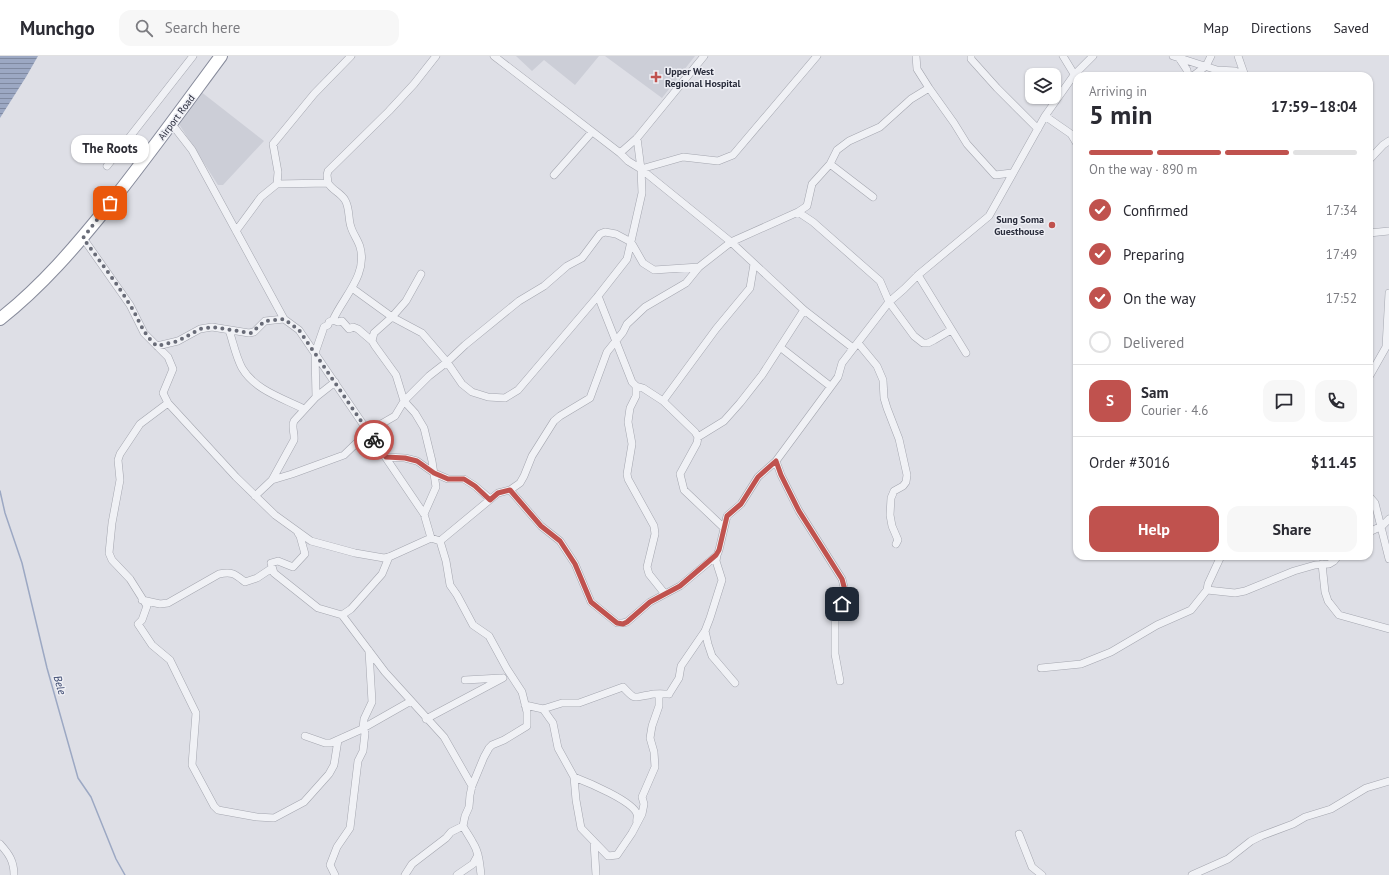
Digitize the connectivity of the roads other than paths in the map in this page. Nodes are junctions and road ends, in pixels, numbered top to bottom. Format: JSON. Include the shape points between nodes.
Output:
{"nodes":[{"id":1,"x":194,"y":56,"type":"edge"},
{"id":2,"x":222,"y":56,"type":"edge"},
{"id":3,"x":351,"y":56,"type":"edge"},
{"id":4,"x":436,"y":56,"type":"edge"},
{"id":5,"x":494,"y":56,"type":"edge"},
{"id":6,"x":704,"y":56,"type":"edge"},
{"id":7,"x":816,"y":56,"type":"edge"},
{"id":8,"x":916,"y":56,"type":"edge"},
{"id":9,"x":971,"y":56,"type":"edge"},
{"id":10,"x":1063,"y":56,"type":"edge"},
{"id":11,"x":1093,"y":56,"type":"edge"},
{"id":12,"x":1211,"y":56,"type":"edge"},
{"id":13,"x":1238,"y":56,"type":"edge"},
{"id":14,"x":1176,"y":57,"type":"edge"},
{"id":15,"x":1206,"y":66,"type":"junction"},
{"id":16,"x":1235,"y":71,"type":"joint"},
{"id":17,"x":1073,"y":72,"type":"edge"},
{"id":18,"x":1080,"y":72,"type":"edge"},
{"id":19,"x":1187,"y":72,"type":"edge"},
{"id":20,"x":1198,"y":72,"type":"edge"},
{"id":21,"x":1241,"y":72,"type":"edge"},
{"id":22,"x":1244,"y":72,"type":"edge"},
{"id":23,"x":1073,"y":81,"type":"edge"},
{"id":24,"x":929,"y":88,"type":"junction"},
{"id":25,"x":1045,"y":116,"type":"junction"},
{"id":26,"x":171,"y":123,"type":"junction"},
{"id":27,"x":1038,"y":129,"type":"junction"},
{"id":28,"x":592,"y":132,"type":"junction"},
{"id":29,"x":1073,"y":134,"type":"edge"},
{"id":30,"x":637,"y":138,"type":"junction"},
{"id":31,"x":1389,"y":141,"type":"edge"},
{"id":32,"x":620,"y":153,"type":"junction"},
{"id":33,"x":1373,"y":156,"type":"edge"},
{"id":34,"x":830,"y":164,"type":"junction"},
{"id":35,"x":108,"y":166,"type":"dead end"},
{"id":36,"x":641,"y":169,"type":"junction"},
{"id":37,"x":1012,"y":173,"type":"junction"},
{"id":38,"x":554,"y":175,"type":"dead end"},
{"id":39,"x":328,"y":183,"type":"junction"},
{"id":40,"x":277,"y":184,"type":"junction"},
{"id":41,"x":873,"y":197,"type":"dead end"},
{"id":42,"x":798,"y":212,"type":"junction"},
{"id":43,"x":236,"y":231,"type":"junction"},
{"id":44,"x":1389,"y":231,"type":"edge"},
{"id":45,"x":1373,"y":233,"type":"edge"},
{"id":46,"x":83,"y":238,"type":"junction"},
{"id":47,"x":631,"y":242,"type":"junction"},
{"id":48,"x":731,"y":242,"type":"junction"},
{"id":49,"x":754,"y":264,"type":"junction"},
{"id":50,"x":699,"y":267,"type":"junction"},
{"id":51,"x":420,"y":274,"type":"dead end"},
{"id":52,"x":918,"y":275,"type":"junction"},
{"id":53,"x":352,"y":288,"type":"junction"},
{"id":54,"x":1389,"y":294,"type":"edge"},
{"id":55,"x":598,"y":296,"type":"junction"},
{"id":56,"x":889,"y":302,"type":"junction"},
{"id":57,"x":804,"y":310,"type":"junction"},
{"id":58,"x":392,"y":317,"type":"junction"},
{"id":59,"x":0,"y":319,"type":"edge"},
{"id":60,"x":284,"y":319,"type":"junction"},
{"id":61,"x":333,"y":320,"type":"junction"},
{"id":62,"x":229,"y":330,"type":"junction"},
{"id":63,"x":952,"y":330,"type":"junction"},
{"id":64,"x":616,"y":340,"type":"junction"},
{"id":65,"x":372,"y":341,"type":"junction"},
{"id":66,"x":157,"y":346,"type":"junction"},
{"id":67,"x":855,"y":346,"type":"junction"},
{"id":68,"x":780,"y":347,"type":"junction"},
{"id":69,"x":1388,"y":348,"type":"edge"},
{"id":70,"x":315,"y":353,"type":"junction"},
{"id":71,"x":966,"y":353,"type":"dead end"},
{"id":72,"x":447,"y":362,"type":"junction"},
{"id":73,"x":1373,"y":371,"type":"edge"},
{"id":74,"x":335,"y":382,"type":"junction"},
{"id":75,"x":636,"y":386,"type":"junction"},
{"id":76,"x":830,"y":386,"type":"junction"},
{"id":77,"x":316,"y":397,"type":"junction"},
{"id":78,"x":404,"y":401,"type":"junction"},
{"id":79,"x":663,"y":401,"type":"junction"},
{"id":80,"x":168,"y":403,"type":"junction"},
{"id":81,"x":304,"y":409,"type":"junction"},
{"id":82,"x":368,"y":431,"type":"junction"},
{"id":83,"x":698,"y":437,"type":"junction"},
{"id":84,"x":386,"y":457,"type":"junction"},
{"id":85,"x":776,"y":461,"type":"junction"},
{"id":86,"x":434,"y":473,"type":"junction"},
{"id":87,"x":272,"y":480,"type":"junction"},
{"id":88,"x":510,"y":490,"type":"junction"},
{"id":89,"x":256,"y":496,"type":"junction"},
{"id":90,"x":490,"y":500,"type":"junction"},
{"id":91,"x":1373,"y":501,"type":"edge"},
{"id":92,"x":424,"y":514,"type":"junction"},
{"id":93,"x":1389,"y":519,"type":"edge"},
{"id":94,"x":1382,"y":526,"type":"junction"},
{"id":95,"x":724,"y":528,"type":"junction"},
{"id":96,"x":1373,"y":530,"type":"edge"},
{"id":97,"x":297,"y":531,"type":"junction"},
{"id":98,"x":431,"y":538,"type":"junction"},
{"id":99,"x":440,"y":541,"type":"junction"},
{"id":100,"x":896,"y":544,"type":"dead end"},
{"id":101,"x":716,"y":555,"type":"junction"},
{"id":102,"x":389,"y":556,"type":"junction"},
{"id":103,"x":1389,"y":559,"type":"edge"},
{"id":104,"x":1219,"y":560,"type":"edge"},
{"id":105,"x":1335,"y":560,"type":"edge"},
{"id":106,"x":1322,"y":564,"type":"junction"},
{"id":107,"x":272,"y":568,"type":"junction"},
{"id":108,"x":1207,"y":590,"type":"junction"},
{"id":109,"x":665,"y":594,"type":"junction"},
{"id":110,"x":142,"y":600,"type":"junction"},
{"id":111,"x":342,"y":615,"type":"junction"},
{"id":112,"x":1389,"y":628,"type":"edge"},
{"id":113,"x":705,"y":631,"type":"junction"},
{"id":114,"x":369,"y":651,"type":"junction"},
{"id":115,"x":1041,"y":668,"type":"dead end"},
{"id":116,"x":511,"y":676,"type":"junction"},
{"id":117,"x":503,"y":678,"type":"junction"},
{"id":118,"x":465,"y":680,"type":"dead end"},
{"id":119,"x":840,"y":681,"type":"dead end"},
{"id":120,"x":735,"y":683,"type":"dead end"},
{"id":121,"x":669,"y":694,"type":"junction"},
{"id":122,"x":411,"y":702,"type":"junction"},
{"id":123,"x":524,"y":705,"type":"junction"},
{"id":124,"x":544,"y":709,"type":"junction"},
{"id":125,"x":426,"y":719,"type":"junction"},
{"id":126,"x":363,"y":728,"type":"junction"},
{"id":127,"x":305,"y":736,"type":"dead end"},
{"id":128,"x":338,"y":740,"type":"junction"},
{"id":129,"x":574,"y":777,"type":"junction"},
{"id":130,"x":1389,"y":781,"type":"edge"},
{"id":131,"x":472,"y":786,"type":"junction"},
{"id":132,"x":637,"y":824,"type":"junction"},
{"id":133,"x":463,"y":826,"type":"junction"},
{"id":134,"x":1019,"y":834,"type":"dead end"},
{"id":135,"x":594,"y":842,"type":"junction"},
{"id":136,"x":0,"y":844,"type":"edge"},
{"id":137,"x":478,"y":855,"type":"junction"},
{"id":138,"x":14,"y":875,"type":"edge"},
{"id":139,"x":335,"y":875,"type":"edge"},
{"id":140,"x":405,"y":875,"type":"edge"},
{"id":141,"x":457,"y":875,"type":"edge"},
{"id":142,"x":481,"y":875,"type":"edge"},
{"id":143,"x":596,"y":875,"type":"edge"},
{"id":144,"x":1042,"y":875,"type":"edge"},
{"id":145,"x":1192,"y":875,"type":"edge"}],
"edges":[{"from":1,"to":35,"type":"street"},
{"from":2,"to":26,"type":"highway","name":"Airport Road"},
{"from":3,"to":40,"type":"street","via":[[314,94],[273,144],[278,172]]},
{"from":4,"to":39,"type":"street","via":[[389,111],[328,171]]},
{"from":5,"to":28,"type":"street"},
{"from":6,"to":30,"type":"street"},
{"from":7,"to":36,"type":"street","via":[[733,154],[718,161],[683,157]]},
{"from":8,"to":24,"type":"street","via":[[917,68]]},
{"from":9,"to":27,"type":"street","via":[[997,88]]},
{"from":10,"to":17,"type":"street"},
{"from":11,"to":18,"type":"street"},
{"from":12,"to":15,"type":"street"},
{"from":13,"to":22,"type":"street"},
{"from":14,"to":15,"type":"street"},
{"from":14,"to":19,"type":"street"},
{"from":15,"to":16,"type":"street","via":[[1217,70]]},
{"from":15,"to":20,"type":"street"},
{"from":16,"to":21,"type":"street"},
{"from":23,"to":25,"type":"street"},
{"from":24,"to":34,"type":"street","via":[[910,99],[880,127],[849,141],[837,150]]},
{"from":24,"to":37,"type":"street","via":[[967,144],[996,175]]},
{"from":25,"to":27,"type":"street"},
{"from":25,"to":29,"type":"street"},
{"from":26,"to":43,"type":"street","via":[[192,150]]},
{"from":26,"to":46,"type":"highway","name":"Airport Road"},
{"from":27,"to":37,"type":"street"},
{"from":28,"to":32,"type":"street"},
{"from":28,"to":38,"type":"street"},
{"from":30,"to":32,"type":"street"},
{"from":30,"to":36,"type":"street"},
{"from":31,"to":33,"type":"street"},
{"from":32,"to":36,"type":"street"},
{"from":34,"to":41,"type":"street"},
{"from":34,"to":42,"type":"street","via":[[812,184],[807,206]]},
{"from":36,"to":47,"type":"street","via":[[642,193]]},
{"from":36,"to":48,"type":"street"},
{"from":37,"to":52,"type":"street","via":[[989,216]]},
{"from":39,"to":40,"type":"street"},
{"from":39,"to":53,"type":"street","via":[[346,201],[351,228],[360,248],[361,265]]},
{"from":40,"to":43,"type":"street","via":[[262,197]]},
{"from":42,"to":48,"type":"street"},
{"from":42,"to":56,"type":"street","via":[[813,222],[880,281]]},
{"from":43,"to":60,"type":"street"},
{"from":44,"to":45,"type":"street"},
{"from":46,"to":59,"type":"highway","name":"Airport Road","via":[[40,285]]},
{"from":46,"to":66,"type":"street","via":[[130,305],[144,333]]},
{"from":47,"to":50,"type":"street","via":[[643,263],[654,270]]},
{"from":47,"to":55,"type":"street","via":[[627,259]]},
{"from":47,"to":72,"type":"street","via":[[616,234],[600,234],[582,258],[567,266],[544,286],[519,302]]},
{"from":48,"to":49,"type":"street"},
{"from":48,"to":50,"type":"street"},
{"from":49,"to":57,"type":"street"},
{"from":49,"to":79,"type":"street","via":[[750,288]]},
{"from":50,"to":64,"type":"street","via":[[686,283],[645,307],[627,324]]},
{"from":51,"to":58,"type":"street","via":[[406,301]]},
{"from":52,"to":56,"type":"street"},
{"from":52,"to":63,"type":"street"},
{"from":53,"to":58,"type":"street"},
{"from":53,"to":61,"type":"street"},
{"from":54,"to":69,"type":"street"},
{"from":55,"to":64,"type":"street"},
{"from":55,"to":72,"type":"street","via":[[518,390],[505,398],[488,397],[472,392],[462,384]]},
{"from":56,"to":63,"type":"street","via":[[914,336],[923,343],[928,343]]},
{"from":56,"to":67,"type":"street"},
{"from":57,"to":67,"type":"street"},
{"from":57,"to":68,"type":"street"},
{"from":58,"to":65,"type":"street","via":[[374,333]]},
{"from":58,"to":72,"type":"street","via":[[422,333]]},
{"from":60,"to":62,"type":"street","via":[[265,321],[251,333]]},
{"from":60,"to":70,"type":"street","via":[[299,330]]},
{"from":61,"to":65,"type":"street","via":[[342,321],[349,329],[353,327]]},
{"from":61,"to":70,"type":"street","via":[[324,328]]},
{"from":62,"to":66,"type":"street","via":[[206,328],[178,341]]},
{"from":62,"to":81,"type":"street","via":[[242,367],[257,385]]},
{"from":63,"to":71,"type":"street"},
{"from":64,"to":75,"type":"street","via":[[632,382]]},
{"from":64,"to":88,"type":"street","via":[[607,352],[590,398],[554,421],[532,456],[520,483]]},
{"from":65,"to":78,"type":"street","via":[[396,375]]},
{"from":66,"to":80,"type":"street","via":[[168,357],[172,369],[163,393]]},
{"from":67,"to":76,"type":"street","via":[[842,363],[838,377]]},
{"from":67,"to":100,"type":"street","via":[[877,366],[883,380],[887,408],[899,439],[907,475],[906,482],[894,491],[891,498],[890,515],[898,540]]},
{"from":68,"to":76,"type":"street"},
{"from":68,"to":83,"type":"street","via":[[762,375],[724,421]]},
{"from":69,"to":73,"type":"street"},
{"from":70,"to":74,"type":"street"},
{"from":70,"to":77,"type":"street"},
{"from":72,"to":78,"type":"street"},
{"from":74,"to":77,"type":"street"},
{"from":74,"to":82,"type":"street"},
{"from":75,"to":79,"type":"street"},
{"from":75,"to":109,"type":"street","via":[[636,396],[630,408],[628,422],[632,452],[627,474],[654,526],[655,534],[647,567],[649,574]]},
{"from":76,"to":85,"type":"street"},
{"from":77,"to":81,"type":"street"},
{"from":78,"to":82,"type":"street","via":[[395,416]]},
{"from":78,"to":86,"type":"street","via":[[424,428]]},
{"from":79,"to":83,"type":"street"},
{"from":80,"to":89,"type":"street"},
{"from":80,"to":110,"type":"street","via":[[140,424],[118,460],[120,480],[109,553],[112,560],[130,579]]},
{"from":81,"to":87,"type":"street","via":[[292,424],[294,440]]},
{"from":82,"to":84,"type":"street"},
{"from":82,"to":87,"type":"street","via":[[344,455]]},
{"from":83,"to":95,"type":"street","via":[[680,474],[681,483],[684,490]]},
{"from":84,"to":86,"type":"street","via":[[417,461]]},
{"from":84,"to":92,"type":"street"},
{"from":85,"to":95,"type":"street","via":[[758,477],[741,504],[727,516]]},
{"from":85,"to":119,"type":"street","via":[[799,511],[842,579],[846,594],[835,617],[835,654]]},
{"from":86,"to":90,"type":"street","via":[[448,479],[464,479]]},
{"from":86,"to":92,"type":"street","via":[[436,490]]},
{"from":87,"to":89,"type":"street"},
{"from":88,"to":90,"type":"street","via":[[498,493]]},
{"from":88,"to":109,"type":"street","via":[[541,526],[560,541],[575,564],[591,602],[617,623],[627,622],[650,602]]},
{"from":89,"to":97,"type":"street","via":[[275,515]]},
{"from":90,"to":99,"type":"street"},
{"from":91,"to":94,"type":"street"},
{"from":92,"to":98,"type":"street"},
{"from":93,"to":94,"type":"street"},
{"from":94,"to":96,"type":"street"},
{"from":94,"to":103,"type":"street"},
{"from":95,"to":101,"type":"street"},
{"from":97,"to":102,"type":"street","via":[[315,543],[355,553],[384,558]]},
{"from":97,"to":107,"type":"street","via":[[305,554],[293,567],[278,561],[271,563]]},
{"from":98,"to":99,"type":"street"},
{"from":98,"to":102,"type":"street"},
{"from":99,"to":116,"type":"street","via":[[450,585],[473,625],[489,636]]},
{"from":101,"to":109,"type":"street","via":[[685,582]]},
{"from":101,"to":113,"type":"street","via":[[722,580]]},
{"from":102,"to":111,"type":"street","via":[[382,574],[351,609]]},
{"from":104,"to":108,"type":"street"},
{"from":105,"to":106,"type":"street","via":[[1329,564]]},
{"from":106,"to":108,"type":"street","via":[[1294,571],[1245,591],[1235,593]]},
{"from":106,"to":112,"type":"street","via":[[1328,601],[1338,615]]},
{"from":107,"to":110,"type":"street","via":[[245,582],[233,573],[219,574],[164,604]]},
{"from":107,"to":111,"type":"street","via":[[318,608]]},
{"from":108,"to":115,"type":"street","via":[[1191,610],[1157,625],[1111,652],[1081,664]]},
{"from":110,"to":128,"type":"street","via":[[147,606],[138,624],[152,645],[170,660],[196,713],[192,765],[218,810],[257,818],[274,818],[304,802],[334,765]]},
{"from":111,"to":114,"type":"street"},
{"from":113,"to":120,"type":"street","via":[[712,656]]},
{"from":113,"to":121,"type":"street","via":[[681,666],[679,678]]},
{"from":114,"to":122,"type":"street"},
{"from":114,"to":126,"type":"street","via":[[372,702]]},
{"from":116,"to":117,"type":"street"},
{"from":116,"to":123,"type":"street","via":[[522,692]]},
{"from":117,"to":118,"type":"street"},
{"from":117,"to":125,"type":"street"},
{"from":121,"to":124,"type":"street","via":[[633,697],[623,687],[579,703],[562,703]]},
{"from":121,"to":132,"type":"street","via":[[659,694],[659,706],[650,738],[655,767],[642,797],[644,804]]},
{"from":122,"to":125,"type":"street"},
{"from":122,"to":126,"type":"street"},
{"from":123,"to":124,"type":"street"},
{"from":123,"to":131,"type":"street","via":[[527,726],[492,745]]},
{"from":124,"to":129,"type":"street","via":[[553,723],[558,748]]},
{"from":125,"to":131,"type":"street","via":[[444,737]]},
{"from":126,"to":128,"type":"street"},
{"from":126,"to":139,"type":"street","via":[[363,751],[358,761],[350,828],[337,847],[330,865]]},
{"from":127,"to":128,"type":"street","via":[[328,743]]},
{"from":129,"to":132,"type":"street","via":[[631,805],[637,814]]},
{"from":129,"to":135,"type":"street","via":[[581,828]]},
{"from":130,"to":145,"type":"street","via":[[1366,788],[1331,809],[1260,836],[1228,859]]},
{"from":131,"to":133,"type":"street"},
{"from":132,"to":135,"type":"street","via":[[617,856],[608,856]]},
{"from":133,"to":137,"type":"street"},
{"from":133,"to":140,"type":"street","via":[[451,832],[412,864]]},
{"from":134,"to":144,"type":"street","via":[[1032,867]]},
{"from":135,"to":143,"type":"street"},
{"from":136,"to":138,"type":"street","via":[[11,859]]},
{"from":137,"to":141,"type":"street","via":[[473,864]]},
{"from":137,"to":142,"type":"street"}]}
